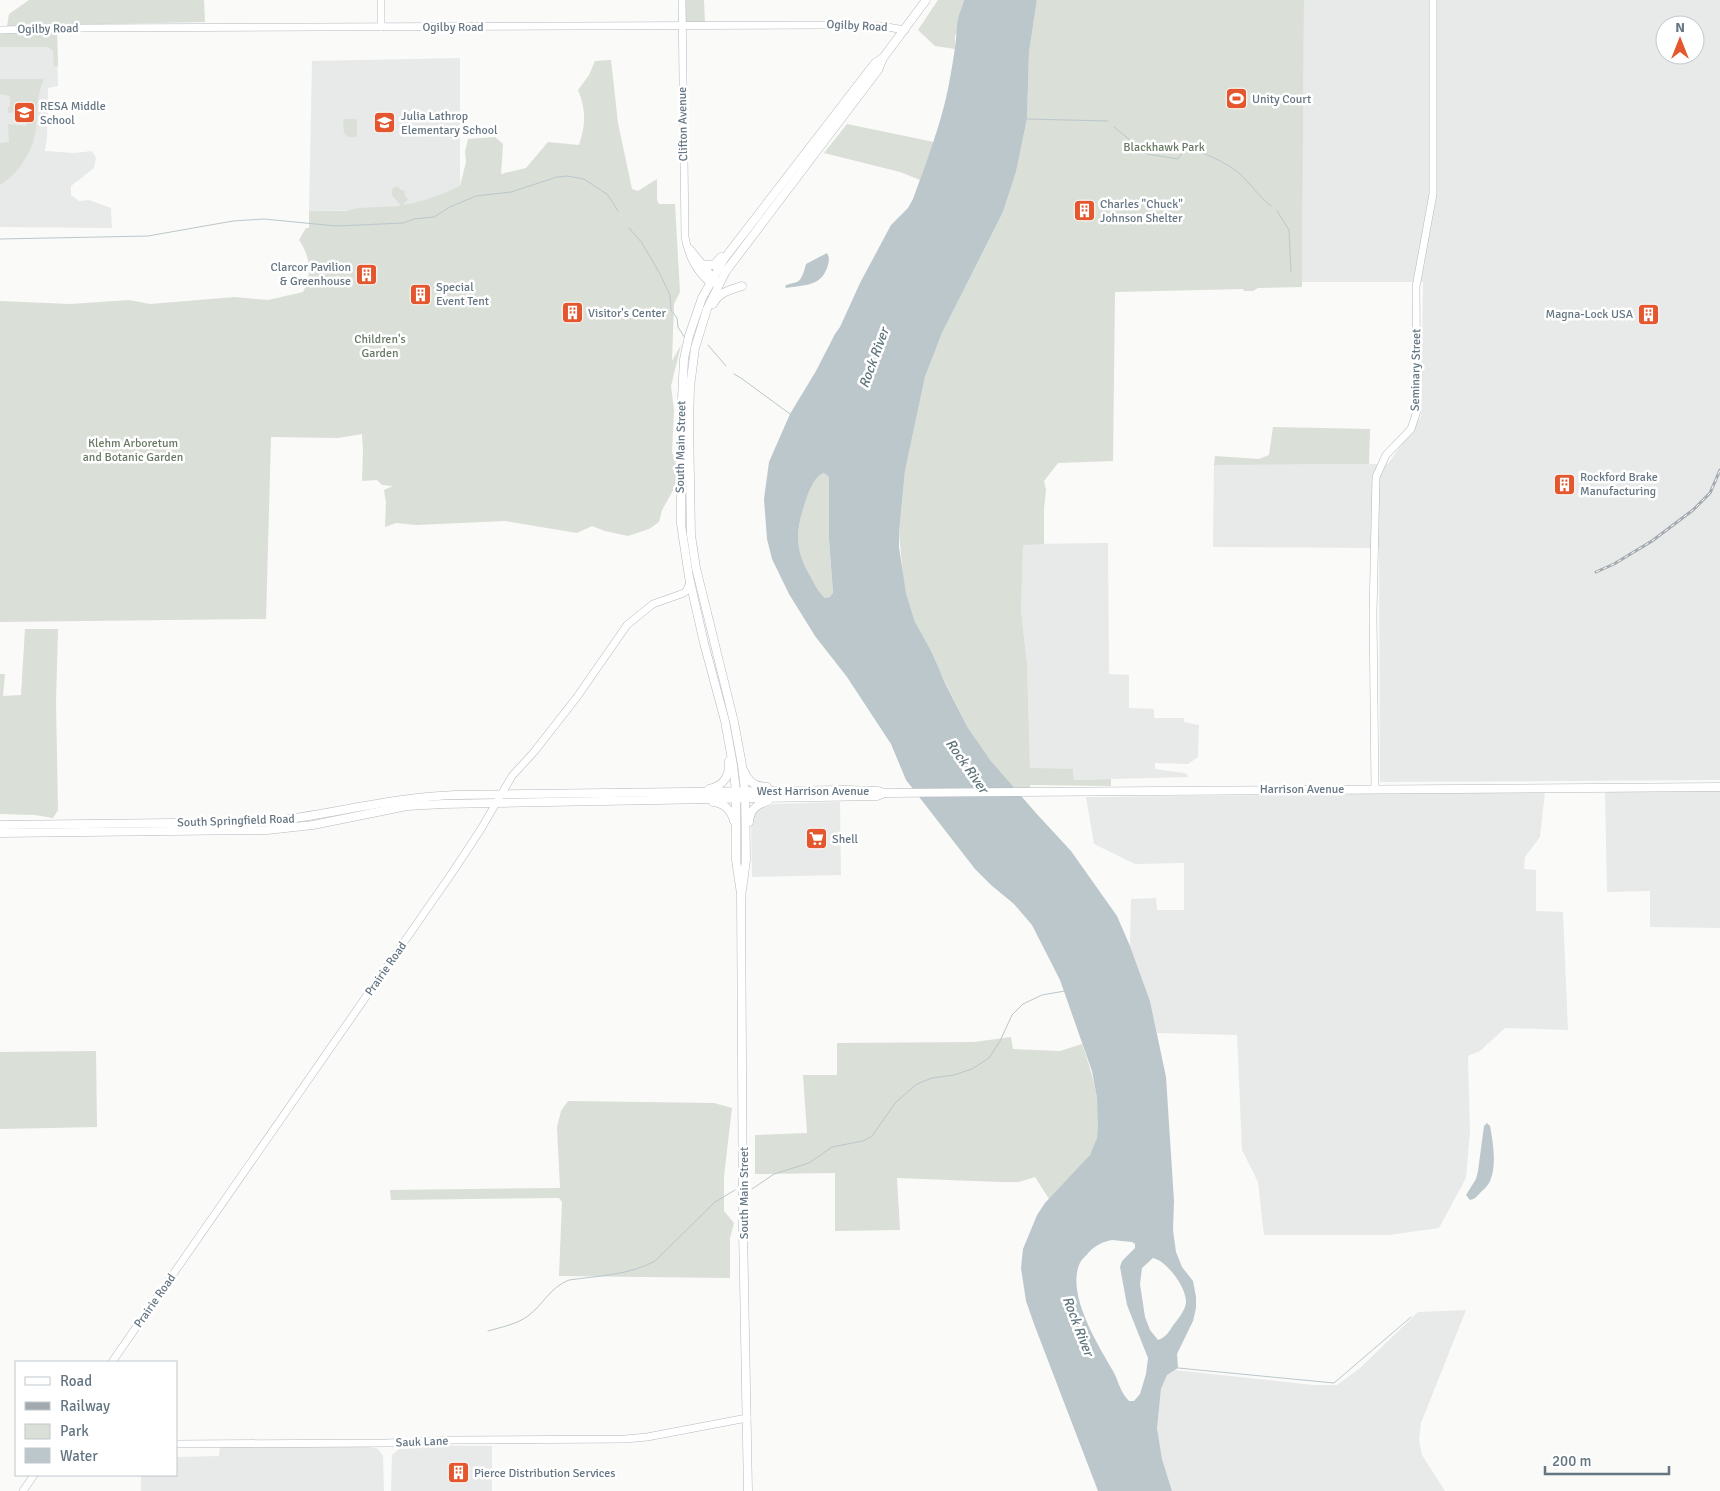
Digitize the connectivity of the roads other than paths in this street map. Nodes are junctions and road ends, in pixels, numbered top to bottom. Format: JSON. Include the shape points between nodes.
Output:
{"nodes":[{"id":1,"x":382,"y":0,"type":"edge"},
{"id":2,"x":682,"y":0,"type":"edge"},
{"id":3,"x":926,"y":0,"type":"edge"},
{"id":4,"x":1433,"y":0,"type":"edge"},
{"id":5,"x":682,"y":26,"type":"junction"},
{"id":6,"x":381,"y":27,"type":"junction"},
{"id":7,"x":0,"y":30,"type":"edge"},
{"id":8,"x":905,"y":30,"type":"junction"},
{"id":9,"x":883,"y":58,"type":"junction"},
{"id":10,"x":740,"y":238,"type":"junction"},
{"id":11,"x":687,"y":247,"type":"junction"},
{"id":12,"x":700,"y":264,"type":"junction"},
{"id":13,"x":714,"y":281,"type":"junction"},
{"id":14,"x":742,"y":286,"type":"dead end"},
{"id":15,"x":692,"y":375,"type":"junction"},
{"id":16,"x":690,"y":582,"type":"junction"},
{"id":17,"x":678,"y":596,"type":"junction"},
{"id":18,"x":695,"y":604,"type":"junction"},
{"id":19,"x":722,"y":707,"type":"junction"},
{"id":20,"x":742,"y":765,"type":"junction"},
{"id":21,"x":1720,"y":787,"type":"edge"},
{"id":22,"x":1375,"y":789,"type":"junction"},
{"id":23,"x":827,"y":790,"type":"junction"},
{"id":24,"x":691,"y":792,"type":"junction"},
{"id":25,"x":885,"y":793,"type":"junction"},
{"id":26,"x":501,"y":794,"type":"junction"},
{"id":27,"x":736,"y":795,"type":"junction"},
{"id":28,"x":745,"y":795,"type":"junction"},
{"id":29,"x":782,"y":798,"type":"junction"},
{"id":30,"x":638,"y":800,"type":"junction"},
{"id":31,"x":496,"y":803,"type":"junction"},
{"id":32,"x":0,"y":825,"type":"edge"},
{"id":33,"x":736,"y":830,"type":"junction"},
{"id":34,"x":0,"y":834,"type":"edge"},
{"id":35,"x":745,"y":878,"type":"junction"},
{"id":36,"x":741,"y":894,"type":"junction"},
{"id":37,"x":113,"y":1361,"type":"edge"},
{"id":38,"x":747,"y":1418,"type":"junction"},
{"id":39,"x":178,"y":1444,"type":"edge"},
{"id":40,"x":33,"y":1476,"type":"edge"},
{"id":41,"x":23,"y":1491,"type":"edge"},
{"id":42,"x":748,"y":1491,"type":"edge"}],
"edges":[{"from":1,"to":6,"type":"street"},
{"from":2,"to":5,"type":"street","name":"Clifton Avenue"},
{"from":3,"to":8,"type":"main road","name":"South Main Street"},
{"from":4,"to":22,"type":"street","name":"Seminary Street","via":[[1433,194],[1416,287],[1417,411],[1411,429],[1386,456],[1376,477],[1373,614]]},
{"from":5,"to":6,"type":"street","name":"Ogilby Road"},
{"from":5,"to":8,"type":"street","name":"Ogilby Road","via":[[862,25]]},
{"from":5,"to":11,"type":"street","name":"Clifton Avenue","via":[[684,228]]},
{"from":6,"to":7,"type":"street","name":"Ogilby Road"},
{"from":8,"to":9,"type":"main road","name":"South Main Street"},
{"from":9,"to":10,"type":"main road","name":"South Main Street","via":[[875,63]]},
{"from":9,"to":13,"type":"main road","name":"South Main Street","via":[[878,70],[739,253]]},
{"from":10,"to":12,"type":"main road","via":[[733,241],[717,263]]},
{"from":10,"to":13,"type":"main road","name":"South Main Street","via":[[724,259]]},
{"from":11,"to":12,"type":"street"},
{"from":11,"to":13,"type":"street","name":"Clifton Avenue","via":[[693,262]]},
{"from":12,"to":13,"type":"street"},
{"from":13,"to":15,"type":"main road","name":"South Main Street","via":[[695,348]]},
{"from":13,"to":16,"type":"main road","name":"South Main Street","via":[[702,298],[689,336],[682,378],[680,501]]},
{"from":14,"to":15,"type":"main road","via":[[725,291],[714,302]]},
{"from":15,"to":20,"type":"main road","name":"South Main Street","via":[[689,504],[693,552]]},
{"from":16,"to":17,"type":"street","via":[[687,590]]},
{"from":16,"to":18,"type":"main road","name":"South Main Street"},
{"from":17,"to":18,"type":"street","via":[[689,598]]},
{"from":17,"to":26,"type":"street","name":"Prairie Road","via":[[653,604],[626,625],[577,697]]},
{"from":18,"to":19,"type":"main road","name":"South Main Street"},
{"from":19,"to":24,"type":"main road","via":[[728,775],[716,787]]},
{"from":19,"to":27,"type":"main road","name":"South Main Street"},
{"from":20,"to":23,"type":"main road","via":[[748,779],[758,786]]},
{"from":20,"to":28,"type":"main road","name":"South Main Street"},
{"from":21,"to":22,"type":"main road","name":"Harrison Avenue"},
{"from":22,"to":25,"type":"main road","name":"Harrison Avenue"},
{"from":23,"to":25,"type":"main road","name":"West Harrison Avenue"},
{"from":23,"to":28,"type":"main road","name":"West Harrison Avenue"},
{"from":24,"to":26,"type":"main road","name":"West Harrison Avenue"},
{"from":24,"to":27,"type":"main road","name":"West Harrison Avenue"},
{"from":25,"to":29,"type":"main road","name":"West Harrison Avenue","via":[[877,796]]},
{"from":26,"to":31,"type":"street","name":"Prairie Road"},
{"from":26,"to":32,"type":"main road","name":"South Springfield Road","via":[[419,797],[266,822]]},
{"from":27,"to":28,"type":"main road","name":"West Harrison Avenue"},
{"from":27,"to":30,"type":"main road","name":"West Harrison Avenue"},
{"from":27,"to":33,"type":"main road","name":"South Main Street"},
{"from":28,"to":29,"type":"main road","name":"West Harrison Avenue"},
{"from":28,"to":35,"type":"main road","name":"South Main Street"},
{"from":29,"to":35,"type":"main road","via":[[758,805],[752,811],[749,866]]},
{"from":30,"to":31,"type":"main road","name":"West Harrison Avenue"},
{"from":30,"to":33,"type":"main road","via":[[717,802],[730,811]]},
{"from":31,"to":34,"type":"main road","name":"South Springfield Road","via":[[407,806],[313,825],[267,830]]},
{"from":31,"to":37,"type":"street","name":"Prairie Road","via":[[442,888]]},
{"from":33,"to":36,"type":"main road","name":"South Main Street"},
{"from":35,"to":36,"type":"main road","name":"South Main Street"},
{"from":36,"to":38,"type":"main road","name":"South Main Street"},
{"from":38,"to":39,"type":"street","name":"Sauk Lane","via":[[625,1439]]},
{"from":38,"to":42,"type":"main road","name":"South Main Street"},
{"from":40,"to":41,"type":"street"}]}
